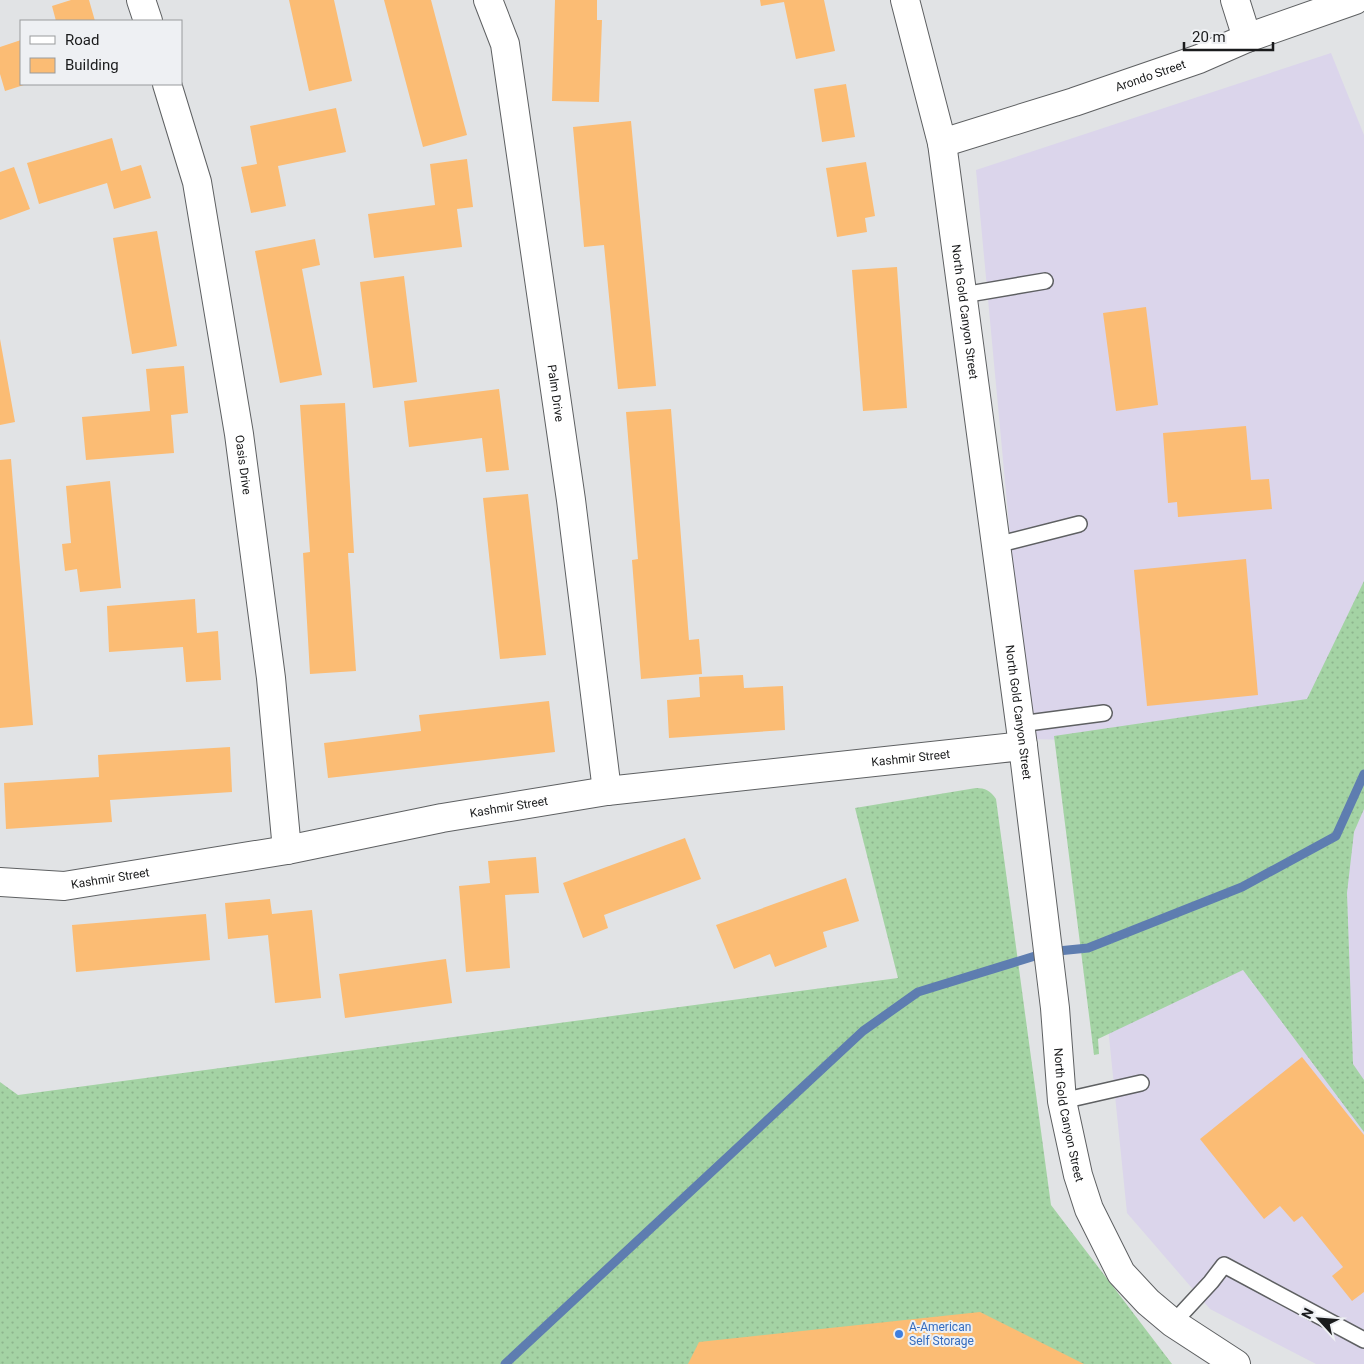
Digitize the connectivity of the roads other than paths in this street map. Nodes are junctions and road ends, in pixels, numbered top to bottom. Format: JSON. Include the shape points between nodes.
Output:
{"nodes":[{"id":1,"x":142,"y":0,"type":"edge"},
{"id":2,"x":488,"y":0,"type":"edge"},
{"id":3,"x":905,"y":0,"type":"edge"},
{"id":4,"x":1235,"y":0,"type":"edge"},
{"id":5,"x":1355,"y":0,"type":"edge"},
{"id":6,"x":148,"y":20,"type":"edge"},
{"id":7,"x":1247,"y":38,"type":"junction"},
{"id":8,"x":167,"y":85,"type":"edge"},
{"id":9,"x":942,"y":143,"type":"junction"},
{"id":10,"x":1045,"y":282,"type":"dead end"},
{"id":11,"x":963,"y":294,"type":"junction"},
{"id":12,"x":1079,"y":524,"type":"dead end"},
{"id":13,"x":996,"y":544,"type":"junction"},
{"id":14,"x":1104,"y":713,"type":"dead end"},
{"id":15,"x":1021,"y":735,"type":"junction"},
{"id":16,"x":607,"y":791,"type":"junction"},
{"id":17,"x":287,"y":850,"type":"junction"},
{"id":18,"x":0,"y":882,"type":"edge"},
{"id":19,"x":1140,"y":1083,"type":"dead end"},
{"id":20,"x":1062,"y":1101,"type":"junction"},
{"id":21,"x":1173,"y":1323,"type":"junction"},
{"id":22,"x":1364,"y":1340,"type":"edge"},
{"id":23,"x":1236,"y":1364,"type":"edge"}],
"edges":[{"from":1,"to":6,"type":"street"},
{"from":2,"to":16,"type":"street","name":"Palm Drive","via":[[505,44],[570,500]]},
{"from":3,"to":9,"type":"street","name":"North Gold Canyon Street"},
{"from":4,"to":7,"type":"street"},
{"from":5,"to":7,"type":"street","name":"Arondo Street"},
{"from":7,"to":9,"type":"street","name":"Arondo Street","via":[[1190,62],[1074,102]]},
{"from":8,"to":17,"type":"street","name":"Oasis Drive","via":[[197,182],[239,434],[271,678]]},
{"from":9,"to":11,"type":"street","name":"North Gold Canyon Street"},
{"from":10,"to":11,"type":"lane"},
{"from":11,"to":13,"type":"street","name":"North Gold Canyon Street"},
{"from":12,"to":13,"type":"lane"},
{"from":13,"to":15,"type":"street","name":"North Gold Canyon Street"},
{"from":14,"to":15,"type":"lane"},
{"from":15,"to":16,"type":"street","name":"Kashmir Street"},
{"from":15,"to":20,"type":"street","name":"North Gold Canyon Street"},
{"from":16,"to":17,"type":"street","name":"Kashmir Street","via":[[442,818]]},
{"from":17,"to":18,"type":"street","name":"Kashmir Street","via":[[64,886]]},
{"from":19,"to":20,"type":"lane"},
{"from":20,"to":21,"type":"street","name":"North Gold Canyon Street","via":[[1089,1209],[1121,1273]]},
{"from":21,"to":22,"type":"lane","via":[[1224,1265]]},
{"from":21,"to":23,"type":"street","name":"North Gold Canyon Street"}]}
